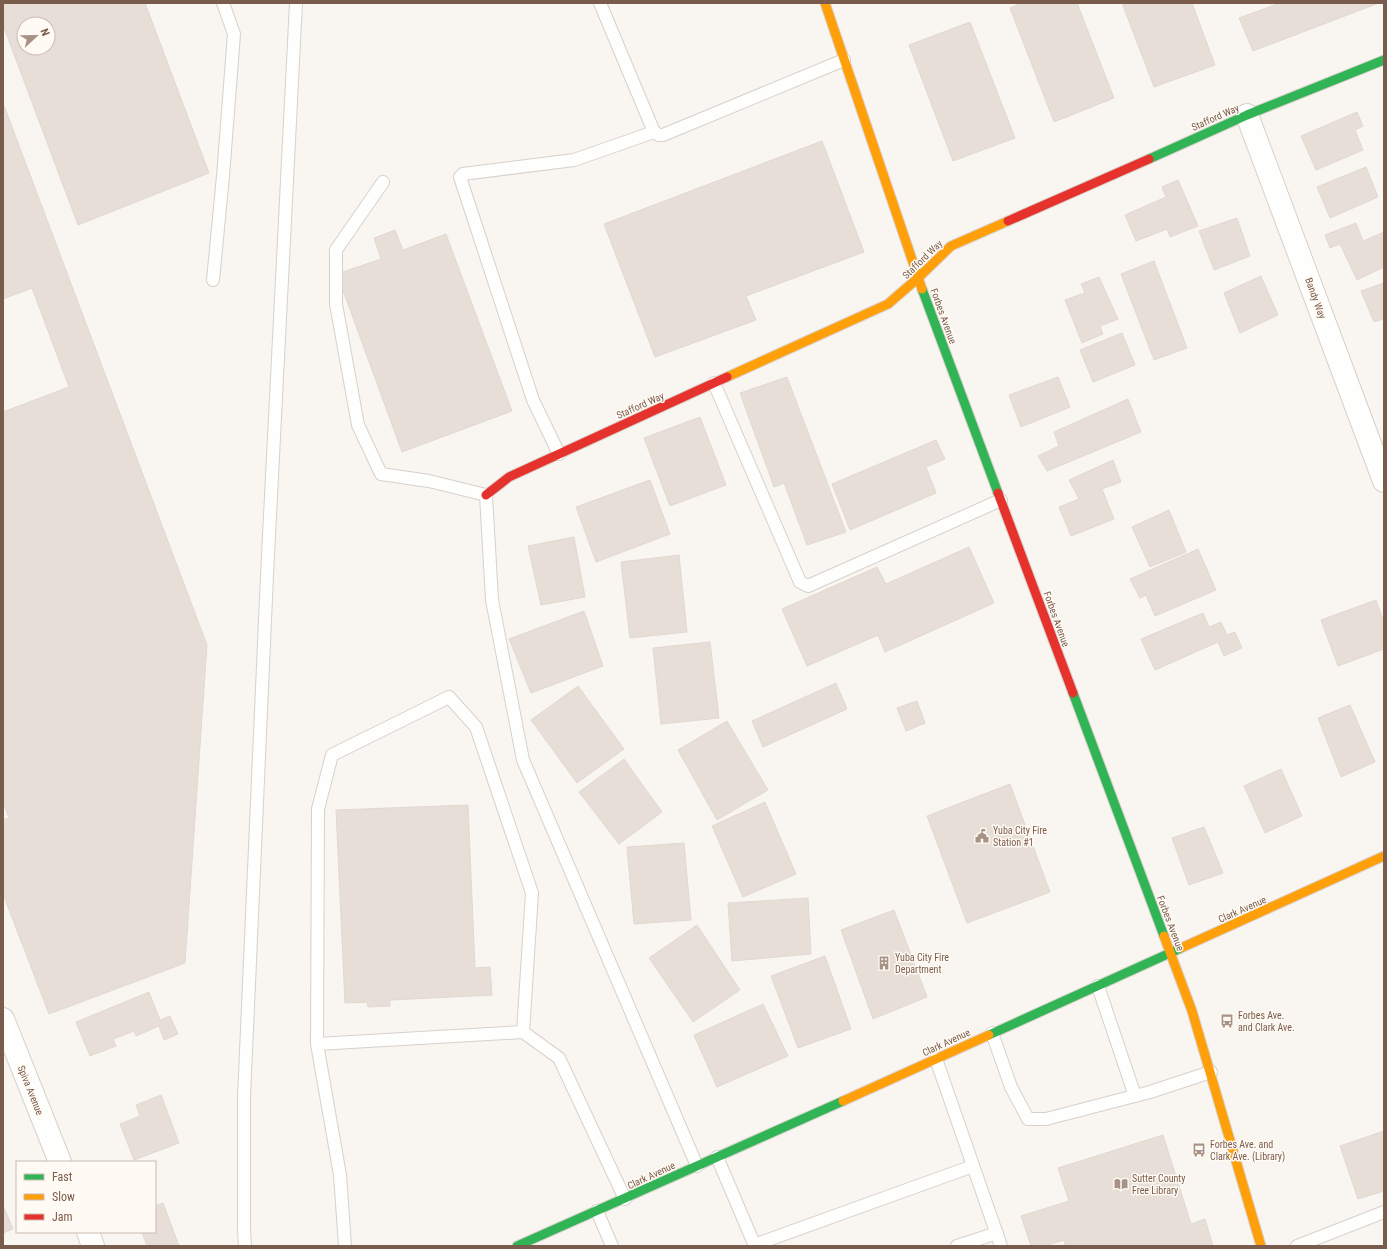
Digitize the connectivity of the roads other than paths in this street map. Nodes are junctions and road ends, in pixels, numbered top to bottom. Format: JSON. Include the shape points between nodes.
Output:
{"nodes":[{"id":1,"x":223,"y":3,"type":"edge"},
{"id":2,"x":296,"y":3,"type":"edge"},
{"id":3,"x":600,"y":3,"type":"edge"},
{"id":4,"x":825,"y":3,"type":"edge"},
{"id":5,"x":844,"y":60,"type":"junction"},
{"id":6,"x":1384,"y":60,"type":"edge"},
{"id":7,"x":1247,"y":115,"type":"junction"},
{"id":8,"x":654,"y":132,"type":"junction"},
{"id":9,"x":383,"y":182,"type":"dead end"},
{"id":10,"x":918,"y":278,"type":"junction"},
{"id":11,"x":213,"y":280,"type":"dead end"},
{"id":12,"x":714,"y":383,"type":"junction"},
{"id":13,"x":559,"y":454,"type":"junction"},
{"id":14,"x":1384,"y":481,"type":"edge"},
{"id":15,"x":486,"y":495,"type":"junction"},
{"id":16,"x":1001,"y":500,"type":"junction"},
{"id":17,"x":1384,"y":856,"type":"edge"},
{"id":18,"x":1171,"y":952,"type":"junction"},
{"id":19,"x":1098,"y":986,"type":"junction"},
{"id":20,"x":3,"y":1019,"type":"edge"},
{"id":21,"x":523,"y":1032,"type":"junction"},
{"id":22,"x":992,"y":1033,"type":"junction"},
{"id":23,"x":317,"y":1044,"type":"junction"},
{"id":24,"x":936,"y":1059,"type":"junction"},
{"id":25,"x":1211,"y":1072,"type":"junction"},
{"id":26,"x":1135,"y":1096,"type":"junction"},
{"id":27,"x":718,"y":1157,"type":"junction"},
{"id":28,"x":60,"y":1161,"type":"edge"},
{"id":29,"x":697,"y":1166,"type":"junction"},
{"id":30,"x":973,"y":1166,"type":"junction"},
{"id":31,"x":625,"y":1199,"type":"junction"},
{"id":32,"x":597,"y":1211,"type":"junction"},
{"id":33,"x":1384,"y":1212,"type":"edge"},
{"id":34,"x":88,"y":1233,"type":"edge"},
{"id":35,"x":997,"y":1233,"type":"junction"},
{"id":36,"x":93,"y":1246,"type":"edge"},
{"id":37,"x":245,"y":1246,"type":"edge"},
{"id":38,"x":345,"y":1246,"type":"edge"},
{"id":39,"x":517,"y":1246,"type":"edge"},
{"id":40,"x":612,"y":1246,"type":"edge"},
{"id":41,"x":755,"y":1246,"type":"edge"},
{"id":42,"x":957,"y":1246,"type":"edge"},
{"id":43,"x":1001,"y":1246,"type":"edge"},
{"id":44,"x":1261,"y":1246,"type":"edge"},
{"id":45,"x":1297,"y":1246,"type":"edge"}],
"edges":[{"from":1,"to":11,"type":"lane","via":[[234,34],[224,176]]},
{"from":2,"to":37,"type":"lane","via":[[244,1097]]},
{"from":3,"to":8,"type":"lane"},
{"from":4,"to":5,"type":"street","name":"Forbes Avenue"},
{"from":5,"to":8,"type":"lane","via":[[663,136]]},
{"from":5,"to":10,"type":"street","name":"Forbes Avenue"},
{"from":6,"to":7,"type":"street","name":"Stafford Way"},
{"from":7,"to":10,"type":"street","name":"Stafford Way","via":[[950,246]]},
{"from":7,"to":14,"type":"street","name":"Bandy Way"},
{"from":8,"to":13,"type":"lane","via":[[574,160],[462,174],[460,177],[534,400]]},
{"from":9,"to":15,"type":"lane","via":[[336,250],[336,304],[358,425],[381,474],[429,481]]},
{"from":10,"to":12,"type":"street","name":"Stafford Way","via":[[888,304]]},
{"from":10,"to":16,"type":"street","name":"Forbes Avenue"},
{"from":12,"to":13,"type":"street","name":"Stafford Way"},
{"from":12,"to":16,"type":"lane","via":[[800,582],[805,585],[808,586]]},
{"from":13,"to":15,"type":"street","name":"Stafford Way","via":[[509,477]]},
{"from":15,"to":29,"type":"lane","via":[[492,600],[523,760]]},
{"from":16,"to":18,"type":"street","name":"Forbes Avenue"},
{"from":17,"to":18,"type":"street","name":"Clark Avenue"},
{"from":18,"to":19,"type":"street","name":"Clark Avenue"},
{"from":18,"to":25,"type":"street","name":"Forbes Avenue"},
{"from":19,"to":22,"type":"street","name":"Clark Avenue"},
{"from":19,"to":26,"type":"lane"},
{"from":20,"to":28,"type":"street","name":"Spiva Avenue"},
{"from":21,"to":23,"type":"lane"},
{"from":21,"to":23,"type":"lane","via":[[532,893],[476,727],[449,697],[332,755],[318,809]]},
{"from":21,"to":31,"type":"lane","via":[[559,1058]]},
{"from":22,"to":24,"type":"street","name":"Clark Avenue"},
{"from":22,"to":26,"type":"lane","via":[[1011,1087],[1028,1118],[1046,1119]]},
{"from":23,"to":38,"type":"lane","via":[[340,1175]]},
{"from":24,"to":27,"type":"street","name":"Clark Avenue"},
{"from":24,"to":30,"type":"lane"},
{"from":25,"to":26,"type":"lane"},
{"from":25,"to":44,"type":"street","name":"Forbes Avenue"},
{"from":27,"to":29,"type":"street","name":"Clark Avenue"},
{"from":27,"to":41,"type":"lane"},
{"from":29,"to":31,"type":"street","name":"Clark Avenue"},
{"from":30,"to":35,"type":"lane"},
{"from":30,"to":41,"type":"lane"},
{"from":31,"to":32,"type":"street","name":"Clark Avenue"},
{"from":32,"to":39,"type":"street","name":"Clark Avenue"},
{"from":32,"to":40,"type":"lane"},
{"from":33,"to":45,"type":"lane"},
{"from":34,"to":36,"type":"street"},
{"from":35,"to":42,"type":"lane"},
{"from":35,"to":43,"type":"lane"}]}
